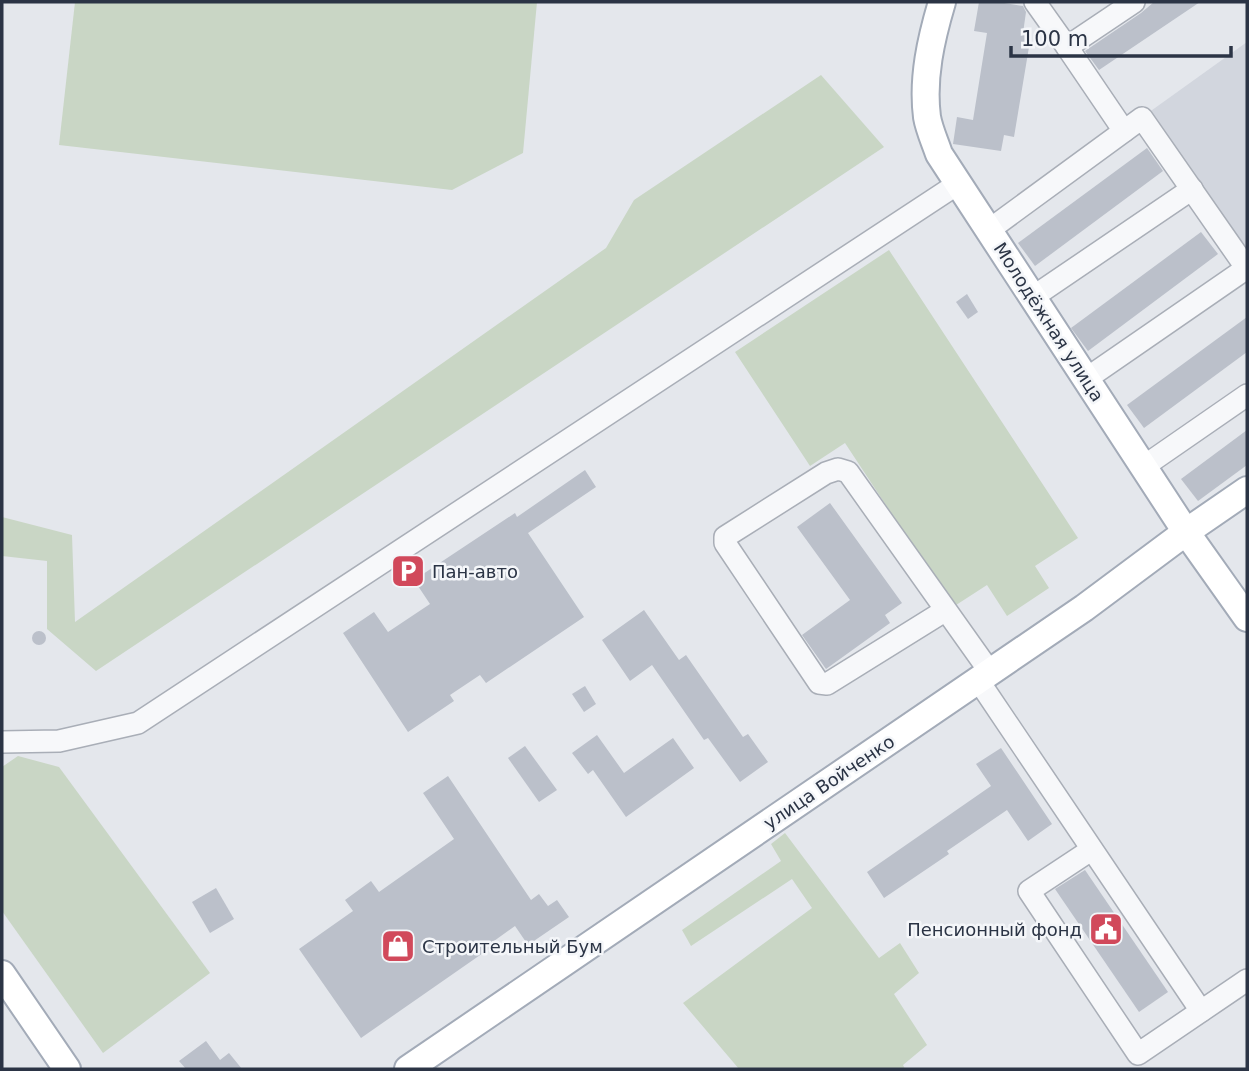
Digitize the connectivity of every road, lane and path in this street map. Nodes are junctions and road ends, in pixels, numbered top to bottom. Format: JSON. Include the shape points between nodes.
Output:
{"nodes":[{"id":1,"x":942,"y":2,"type":"edge"},
{"id":2,"x":1134,"y":2,"type":"edge"},
{"id":3,"x":1047,"y":6,"type":"edge"},
{"id":4,"x":1067,"y":47,"type":"junction"},
{"id":5,"x":1124,"y":131,"type":"junction"},
{"id":6,"x":959,"y":183,"type":"junction"},
{"id":7,"x":1192,"y":189,"type":"junction"},
{"id":8,"x":989,"y":230,"type":"junction"},
{"id":9,"x":1247,"y":269,"type":"edge"},
{"id":10,"x":1033,"y":298,"type":"junction"},
{"id":11,"x":1086,"y":379,"type":"junction"},
{"id":12,"x":1247,"y":395,"type":"edge"},
{"id":13,"x":1143,"y":467,"type":"junction"},
{"id":14,"x":1247,"y":490,"type":"edge"},
{"id":15,"x":1186,"y":532,"type":"junction"},
{"id":16,"x":946,"y":610,"type":"junction"},
{"id":17,"x":1247,"y":618,"type":"edge"},
{"id":18,"x":984,"y":676,"type":"junction"},
{"id":19,"x":2,"y":742,"type":"edge"},
{"id":20,"x":1091,"y":850,"type":"junction"},
{"id":21,"x":2,"y":974,"type":"edge"},
{"id":22,"x":1247,"y":980,"type":"edge"},
{"id":23,"x":1201,"y":1011,"type":"junction"},
{"id":24,"x":65,"y":1068,"type":"edge"},
{"id":25,"x":408,"y":1069,"type":"edge"}],
"edges":[{"from":1,"to":6,"type":"main road","name":"Молодёжная улица","via":[[926,79],[928,119],[939,154]]},
{"from":2,"to":4,"type":"lane"},
{"from":3,"to":4,"type":"lane"},
{"from":4,"to":5,"type":"lane"},
{"from":5,"to":7,"type":"lane","via":[[1142,118]]},
{"from":5,"to":8,"type":"lane"},
{"from":6,"to":8,"type":"main road","name":"Молодёжная улица"},
{"from":6,"to":19,"type":"lane","via":[[138,723],[59,741]]},
{"from":7,"to":9,"type":"lane"},
{"from":7,"to":10,"type":"lane"},
{"from":8,"to":10,"type":"main road","name":"Молодёжная улица"},
{"from":9,"to":11,"type":"lane"},
{"from":10,"to":11,"type":"main road","name":"Молодёжная улица"},
{"from":11,"to":13,"type":"main road","name":"Молодёжная улица"},
{"from":12,"to":13,"type":"lane"},
{"from":13,"to":15,"type":"main road","name":"Молодёжная улица"},
{"from":14,"to":15,"type":"main road","name":"улица Войченко"},
{"from":15,"to":17,"type":"main road","name":"Молодёжная улица"},
{"from":15,"to":18,"type":"main road","name":"улица Войченко"},
{"from":16,"to":16,"type":"lane","via":[[848,472],[826,473],[725,537],[724,543],[819,683],[827,684]]},
{"from":16,"to":18,"type":"lane"},
{"from":18,"to":20,"type":"lane"},
{"from":18,"to":25,"type":"main road","name":"улица Войченко"},
{"from":20,"to":23,"type":"lane"},
{"from":20,"to":23,"type":"lane","via":[[1029,891],[1138,1054]]},
{"from":21,"to":24,"type":"main road"},
{"from":22,"to":23,"type":"lane"}]}
